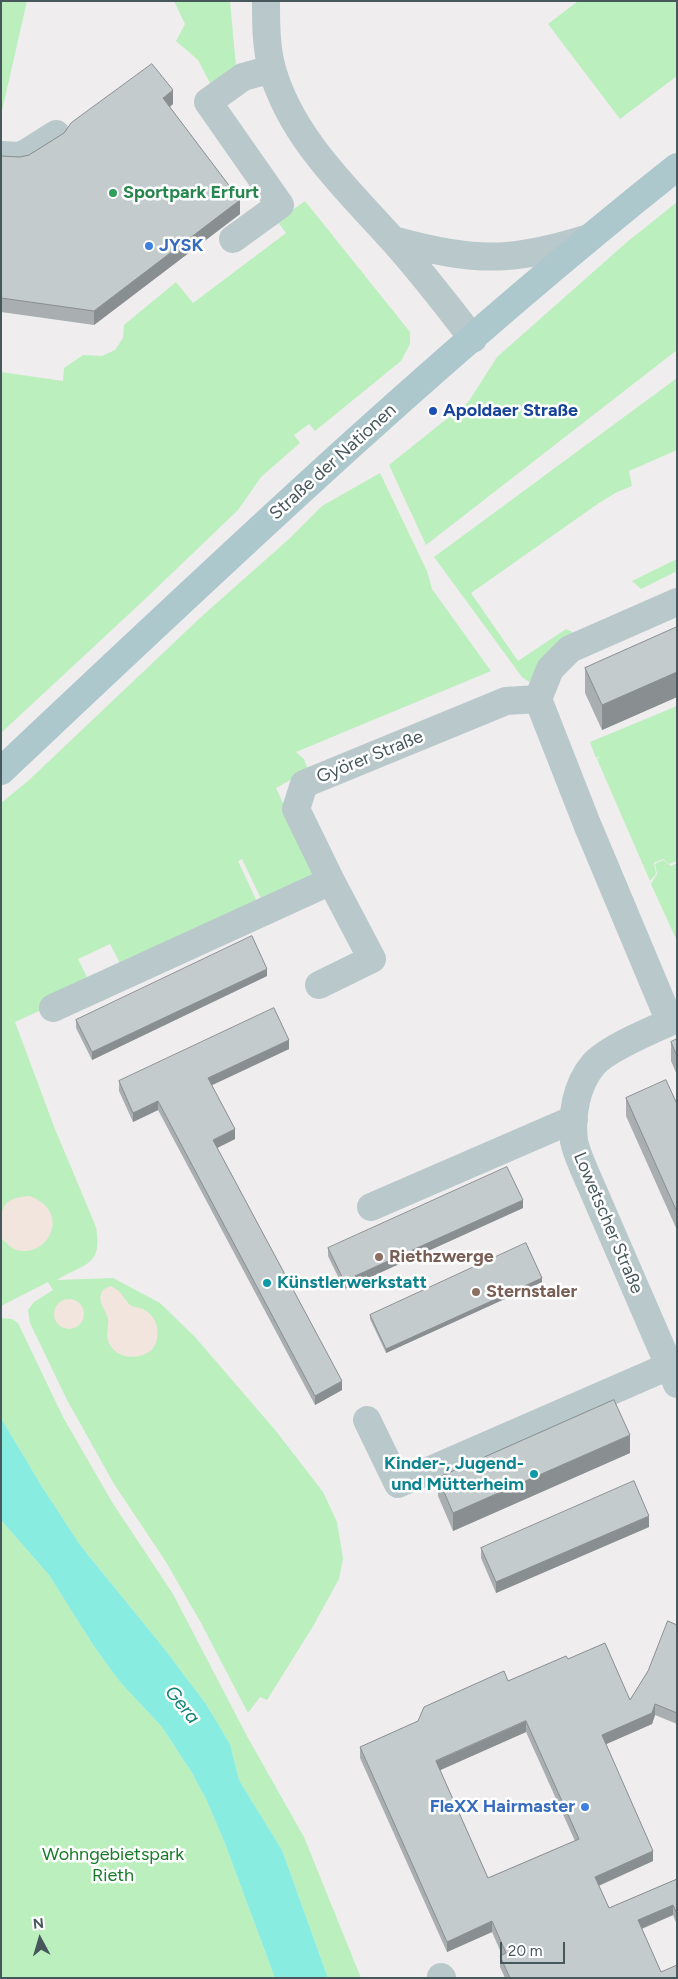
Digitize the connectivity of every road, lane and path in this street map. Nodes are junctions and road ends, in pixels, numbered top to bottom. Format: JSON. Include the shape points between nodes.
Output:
{"nodes":[{"id":1,"x":266,"y":1,"type":"edge"},
{"id":2,"x":272,"y":69,"type":"junction"},
{"id":3,"x":56,"y":134,"type":"dead end"},
{"id":4,"x":1,"y":155,"type":"edge"},
{"id":5,"x":677,"y":168,"type":"edge"},
{"id":6,"x":233,"y":239,"type":"dead end"},
{"id":7,"x":586,"y":239,"type":"junction"},
{"id":8,"x":393,"y":240,"type":"junction"},
{"id":9,"x":472,"y":339,"type":"junction"},
{"id":10,"x":677,"y":602,"type":"edge"},
{"id":11,"x":538,"y":699,"type":"junction"},
{"id":12,"x":1,"y":771,"type":"edge"},
{"id":13,"x":330,"y":881,"type":"junction"},
{"id":14,"x":319,"y":985,"type":"dead end"},
{"id":15,"x":53,"y":1008,"type":"dead end"},
{"id":16,"x":674,"y":1020,"type":"edge"},
{"id":17,"x":574,"y":1119,"type":"junction"},
{"id":18,"x":370,"y":1207,"type":"dead end"},
{"id":19,"x":673,"y":1375,"type":"edge"},
{"id":20,"x":367,"y":1420,"type":"dead end"}],
"edges":[{"from":1,"to":2,"type":"street","via":[[266,30]]},
{"from":2,"to":6,"type":"street","via":[[243,77],[208,102],[280,205]]},
{"from":2,"to":8,"type":"street","via":[[284,100],[311,146]]},
{"from":3,"to":4,"type":"street","via":[[20,156]]},
{"from":5,"to":7,"type":"main road","name":"Straße der Nationen"},
{"from":7,"to":8,"type":"street","via":[[550,250],[495,257],[431,250]]},
{"from":7,"to":9,"type":"main road","name":"Straße der Nationen"},
{"from":8,"to":9,"type":"street"},
{"from":9,"to":12,"type":"main road","name":"Straße der Nationen","via":[[321,472]]},
{"from":10,"to":11,"type":"street","via":[[570,649],[550,669]]},
{"from":11,"to":13,"type":"street","name":"Györer Straße","via":[[506,701],[304,784],[296,809]]},
{"from":11,"to":16,"type":"street","via":[[587,824]]},
{"from":13,"to":14,"type":"street","name":"Györer Straße","via":[[372,959]]},
{"from":13,"to":15,"type":"street"},
{"from":16,"to":17,"type":"street","name":"Lowetscher Straße","via":[[612,1050],[593,1064],[579,1089]]},
{"from":17,"to":18,"type":"street"},
{"from":17,"to":19,"type":"street","name":"Lowetscher Straße","via":[[574,1142],[583,1166]]},
{"from":19,"to":20,"type":"street","via":[[398,1484]]}]}
